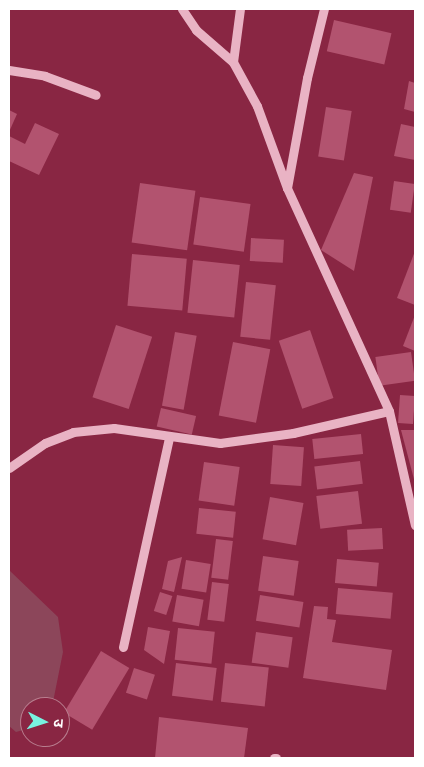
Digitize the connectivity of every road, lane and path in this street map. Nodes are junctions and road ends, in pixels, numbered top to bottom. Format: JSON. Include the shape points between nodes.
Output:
{"nodes":[{"id":1,"x":182,"y":9,"type":"edge"},
{"id":2,"x":240,"y":9,"type":"edge"},
{"id":3,"x":324,"y":9,"type":"edge"},
{"id":4,"x":233,"y":62,"type":"junction"},
{"id":5,"x":9,"y":70,"type":"edge"},
{"id":6,"x":96,"y":95,"type":"dead end"},
{"id":7,"x":287,"y":188,"type":"junction"},
{"id":8,"x":389,"y":411,"type":"junction"},
{"id":9,"x":169,"y":438,"type":"junction"},
{"id":10,"x":9,"y":468,"type":"edge"},
{"id":11,"x":415,"y":524,"type":"edge"},
{"id":12,"x":123,"y":647,"type":"dead end"}],
"edges":[{"from":1,"to":4,"type":"street","via":[[196,30]]},
{"from":2,"to":4,"type":"street"},
{"from":3,"to":7,"type":"street","via":[[307,78]]},
{"from":4,"to":7,"type":"street","via":[[258,106]]},
{"from":5,"to":6,"type":"street","via":[[46,76]]},
{"from":7,"to":8,"type":"street"},
{"from":8,"to":9,"type":"street","via":[[220,444]]},
{"from":8,"to":11,"type":"street"},
{"from":9,"to":10,"type":"street","via":[[114,428],[73,432],[45,443]]},
{"from":9,"to":12,"type":"street"}]}
